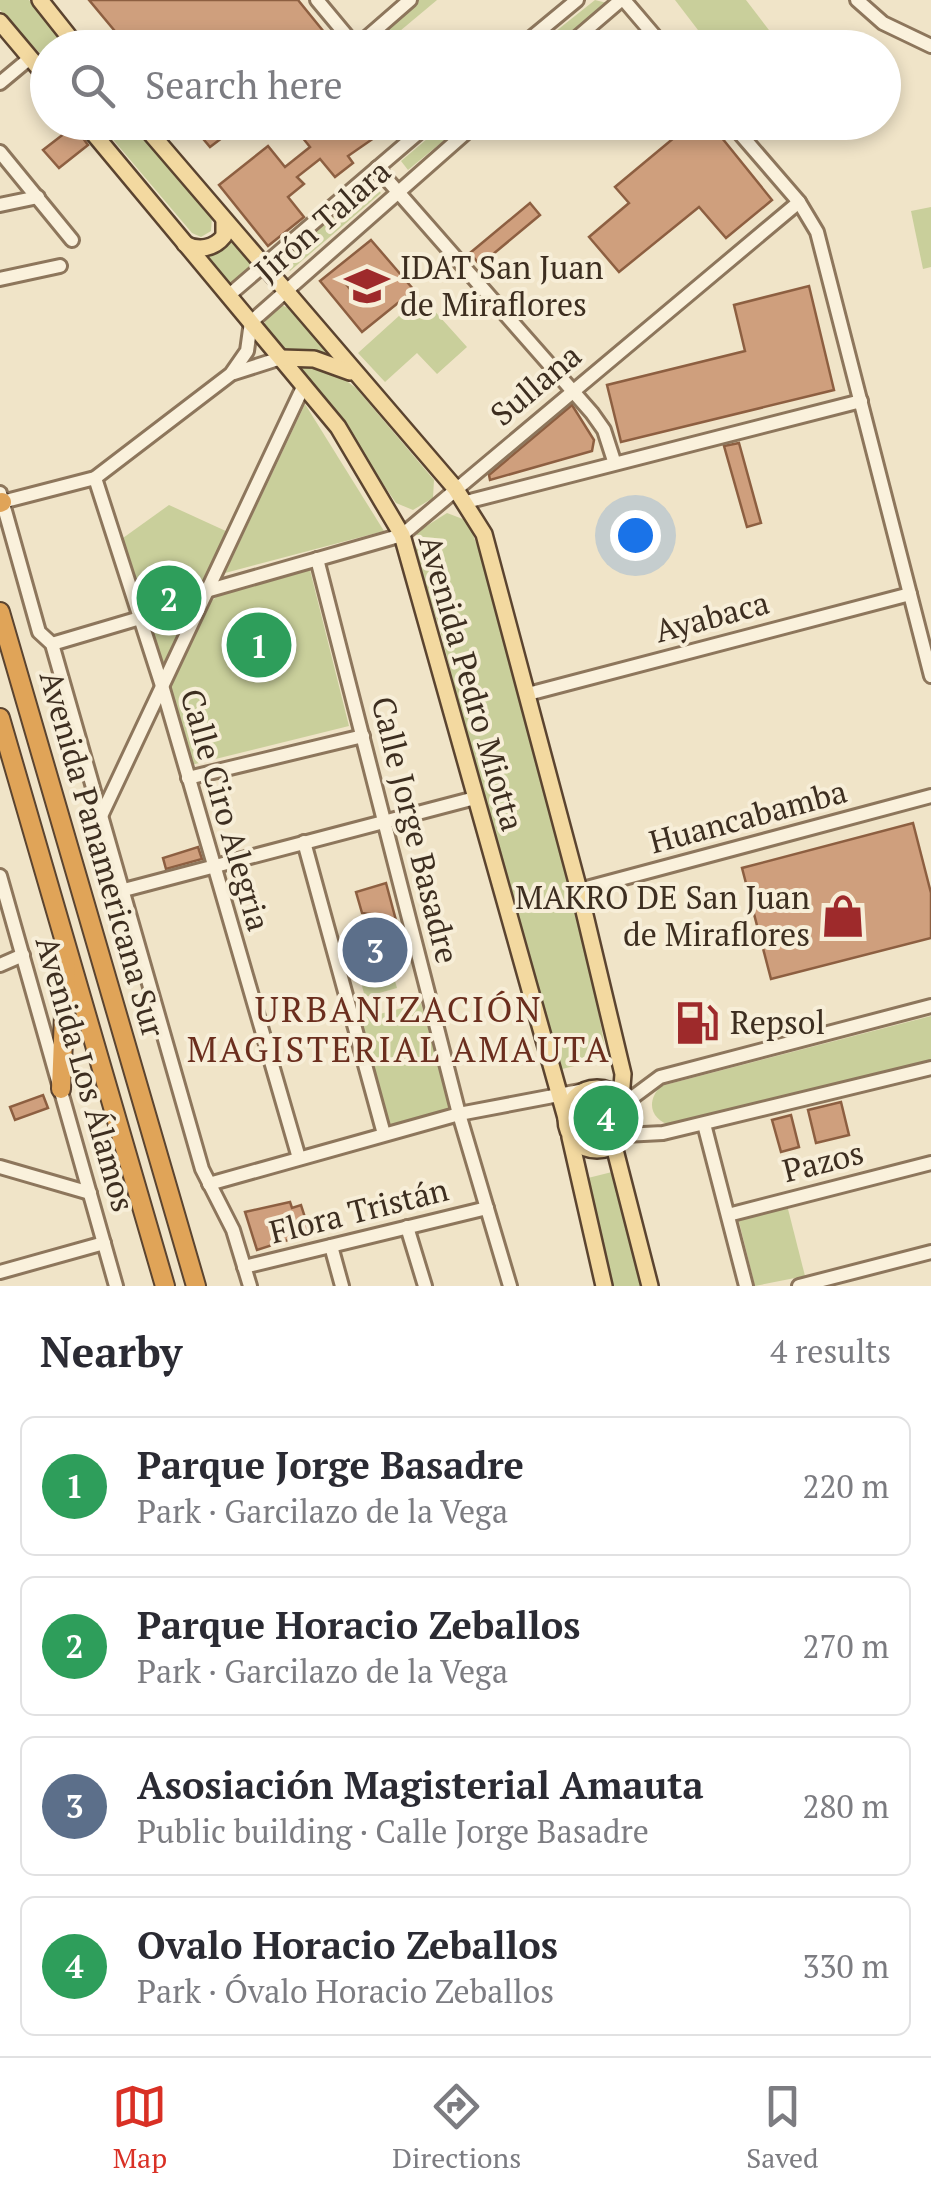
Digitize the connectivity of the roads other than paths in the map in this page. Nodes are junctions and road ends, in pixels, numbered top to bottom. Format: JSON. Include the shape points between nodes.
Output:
{"nodes":[{"id":1,"x":40,"y":0,"type":"edge"},
{"id":2,"x":317,"y":0,"type":"edge"},
{"id":3,"x":410,"y":0,"type":"edge"},
{"id":4,"x":577,"y":0,"type":"edge"},
{"id":5,"x":623,"y":0,"type":"edge"},
{"id":6,"x":857,"y":0,"type":"edge"},
{"id":7,"x":0,"y":22,"type":"edge"},
{"id":8,"x":64,"y":30,"type":"edge"},
{"id":9,"x":343,"y":30,"type":"edge"},
{"id":10,"x":376,"y":30,"type":"edge"},
{"id":11,"x":540,"y":30,"type":"edge"},
{"id":12,"x":587,"y":30,"type":"edge"},
{"id":13,"x":649,"y":30,"type":"edge"},
{"id":14,"x":898,"y":30,"type":"edge"},
{"id":15,"x":901,"y":32,"type":"edge"},
{"id":16,"x":931,"y":46,"type":"edge"},
{"id":17,"x":30,"y":58,"type":"joint"},
{"id":18,"x":0,"y":83,"type":"edge"},
{"id":19,"x":99,"y":140,"type":"edge"},
{"id":20,"x":157,"y":140,"type":"edge"},
{"id":21,"x":409,"y":140,"type":"edge"},
{"id":22,"x":457,"y":140,"type":"edge"},
{"id":23,"x":746,"y":140,"type":"edge"},
{"id":24,"x":0,"y":152,"type":"edge"},
{"id":25,"x":378,"y":168,"type":"junction"},
{"id":26,"x":399,"y":190,"type":"junction"},
{"id":27,"x":38,"y":196,"type":"junction"},
{"id":28,"x":799,"y":202,"type":"junction"},
{"id":29,"x":0,"y":205,"type":"edge"},
{"id":30,"x":224,"y":220,"type":"junction"},
{"id":31,"x":72,"y":240,"type":"dead end"},
{"id":32,"x":185,"y":244,"type":"junction"},
{"id":33,"x":60,"y":266,"type":"dead end"},
{"id":34,"x":262,"y":266,"type":"junction"},
{"id":35,"x":0,"y":279,"type":"edge"},
{"id":36,"x":283,"y":290,"type":"junction"},
{"id":37,"x":228,"y":296,"type":"junction"},
{"id":38,"x":251,"y":322,"type":"junction"},
{"id":39,"x":282,"y":358,"type":"junction"},
{"id":40,"x":232,"y":374,"type":"junction"},
{"id":41,"x":358,"y":376,"type":"junction"},
{"id":42,"x":304,"y":385,"type":"junction"},
{"id":43,"x":572,"y":390,"type":"junction"},
{"id":44,"x":860,"y":401,"type":"junction"},
{"id":45,"x":614,"y":461,"type":"junction"},
{"id":46,"x":94,"y":478,"type":"junction"},
{"id":47,"x":455,"y":488,"type":"junction"},
{"id":48,"x":1,"y":500,"type":"edge"},
{"id":49,"x":466,"y":502,"type":"junction"},
{"id":50,"x":402,"y":535,"type":"junction"},
{"id":51,"x":317,"y":559,"type":"junction"},
{"id":52,"x":206,"y":590,"type":"junction"},
{"id":53,"x":910,"y":594,"type":"junction"},
{"id":54,"x":0,"y":612,"type":"edge"},
{"id":55,"x":140,"y":618,"type":"junction"},
{"id":56,"x":52,"y":644,"type":"junction"},
{"id":57,"x":931,"y":676,"type":"edge"},
{"id":58,"x":163,"y":688,"type":"junction"},
{"id":59,"x":528,"y":694,"type":"junction"},
{"id":60,"x":0,"y":718,"type":"edge"},
{"id":61,"x":363,"y":736,"type":"junction"},
{"id":62,"x":188,"y":778,"type":"junction"},
{"id":63,"x":931,"y":796,"type":"edge"},
{"id":64,"x":475,"y":798,"type":"junction"},
{"id":65,"x":102,"y":814,"type":"junction"},
{"id":66,"x":383,"y":821,"type":"junction"},
{"id":67,"x":304,"y":842,"type":"junction"},
{"id":68,"x":212,"y":867,"type":"junction"},
{"id":69,"x":0,"y":876,"type":"edge"},
{"id":70,"x":124,"y":890,"type":"junction"},
{"id":71,"x":579,"y":890,"type":"junction"},
{"id":72,"x":67,"y":950,"type":"junction"},
{"id":73,"x":23,"y":956,"type":"junction"},
{"id":74,"x":0,"y":965,"type":"edge"},
{"id":75,"x":931,"y":1006,"type":"edge"},
{"id":76,"x":931,"y":1068,"type":"edge"},
{"id":77,"x":62,"y":1089,"type":"junction"},
{"id":78,"x":585,"y":1090,"type":"junction"},
{"id":79,"x":556,"y":1093,"type":"junction"},
{"id":80,"x":623,"y":1101,"type":"junction"},
{"id":81,"x":459,"y":1114,"type":"junction"},
{"id":82,"x":704,"y":1124,"type":"junction"},
{"id":83,"x":568,"y":1125,"type":"junction"},
{"id":84,"x":384,"y":1134,"type":"junction"},
{"id":85,"x":619,"y":1140,"type":"junction"},
{"id":86,"x":299,"y":1158,"type":"junction"},
{"id":87,"x":931,"y":1163,"type":"edge"},
{"id":88,"x":0,"y":1166,"type":"edge"},
{"id":89,"x":209,"y":1184,"type":"junction"},
{"id":90,"x":90,"y":1193,"type":"junction"},
{"id":91,"x":487,"y":1208,"type":"junction"},
{"id":92,"x":728,"y":1215,"type":"junction"},
{"id":93,"x":407,"y":1227,"type":"junction"},
{"id":94,"x":104,"y":1243,"type":"junction"},
{"id":95,"x":331,"y":1246,"type":"junction"},
{"id":96,"x":931,"y":1252,"type":"edge"},
{"id":97,"x":244,"y":1267,"type":"junction"},
{"id":98,"x":0,"y":1272,"type":"edge"},
{"id":99,"x":116,"y":1286,"type":"edge"},
{"id":100,"x":165,"y":1286,"type":"edge"},
{"id":101,"x":196,"y":1286,"type":"edge"},
{"id":102,"x":250,"y":1286,"type":"edge"},
{"id":103,"x":342,"y":1286,"type":"edge"},
{"id":104,"x":424,"y":1286,"type":"edge"},
{"id":105,"x":510,"y":1286,"type":"edge"},
{"id":106,"x":604,"y":1286,"type":"edge"},
{"id":107,"x":650,"y":1286,"type":"edge"},
{"id":108,"x":746,"y":1286,"type":"edge"},
{"id":109,"x":799,"y":1286,"type":"edge"}],
"edges":[{"from":1,"to":8,"type":"main road"},
{"from":2,"to":9,"type":"street"},
{"from":3,"to":10,"type":"street"},
{"from":4,"to":11,"type":"street"},
{"from":5,"to":12,"type":"street"},
{"from":5,"to":13,"type":"street"},
{"from":6,"to":14,"type":"street"},
{"from":7,"to":17,"type":"main road"},
{"from":15,"to":16,"type":"street"},
{"from":17,"to":18,"type":"street"},
{"from":19,"to":32,"type":"main road","name":"Avenida Pedro Miotta"},
{"from":20,"to":30,"type":"main road","name":"Avenida Pedro Miotta"},
{"from":21,"to":25,"type":"street","name":"Jirón Talara"},
{"from":22,"to":26,"type":"street","name":"Jirón Talara"},
{"from":23,"to":28,"type":"street"},
{"from":24,"to":27,"type":"street"},
{"from":25,"to":26,"type":"street"},
{"from":25,"to":34,"type":"street","name":"Jirón Talara"},
{"from":26,"to":36,"type":"street","name":"Jirón Talara"},
{"from":26,"to":43,"type":"street"},
{"from":27,"to":29,"type":"street"},
{"from":27,"to":31,"type":"street"},
{"from":28,"to":43,"type":"street","name":"Sullana"},
{"from":28,"to":44,"type":"street","via":[[818,232]]},
{"from":30,"to":32,"type":"main road","via":[[220,241],[205,248]]},
{"from":30,"to":34,"type":"main road","name":"Avenida Pedro Miotta"},
{"from":32,"to":37,"type":"main road","name":"Avenida Pedro Miotta"},
{"from":33,"to":35,"type":"street"},
{"from":34,"to":36,"type":"main road","name":"Avenida Pedro Miotta"},
{"from":34,"to":37,"type":"street","name":"Jirón Talara"},
{"from":36,"to":38,"type":"street","name":"Jirón Talara"},
{"from":36,"to":41,"type":"main road","name":"Avenida Pedro Miotta"},
{"from":37,"to":38,"type":"main road","name":"Avenida Pedro Miotta"},
{"from":38,"to":39,"type":"main road","name":"Avenida Pedro Miotta"},
{"from":38,"to":40,"type":"street","via":[[247,351]]},
{"from":39,"to":40,"type":"street"},
{"from":39,"to":41,"type":"main road","via":[[314,358]]},
{"from":39,"to":42,"type":"main road","name":"Avenida Pedro Miotta"},
{"from":40,"to":46,"type":"street"},
{"from":41,"to":47,"type":"main road","name":"Avenida Pedro Miotta"},
{"from":42,"to":50,"type":"main road","name":"Avenida Pedro Miotta","via":[[367,470]]},
{"from":42,"to":52,"type":"street"},
{"from":43,"to":45,"type":"street","via":[[604,430]]},
{"from":43,"to":47,"type":"street","name":"Sullana"},
{"from":44,"to":45,"type":"street"},
{"from":44,"to":53,"type":"street"},
{"from":45,"to":49,"type":"street"},
{"from":46,"to":48,"type":"street"},
{"from":46,"to":55,"type":"street","name":"Calle Ciro Alegria"},
{"from":47,"to":49,"type":"main road","name":"Avenida Pedro Miotta"},
{"from":47,"to":50,"type":"street","name":"Sullana"},
{"from":48,"to":56,"type":"street","via":[[39,632]]},
{"from":49,"to":59,"type":"main road","name":"Avenida Pedro Miotta","via":[[495,564]]},
{"from":50,"to":51,"type":"street"},
{"from":50,"to":64,"type":"main road","name":"Avenida Pedro Miotta"},
{"from":51,"to":52,"type":"street"},
{"from":51,"to":61,"type":"street","name":"Calle Jorge Basadre"},
{"from":52,"to":58,"type":"street"},
{"from":53,"to":57,"type":"street"},
{"from":53,"to":59,"type":"street","name":"Ayabaca"},
{"from":54,"to":101,"type":"highway","name":"Avenida Panamericana Sur"},
{"from":55,"to":56,"type":"street"},
{"from":55,"to":58,"type":"street","name":"Calle Ciro Alegria"},
{"from":56,"to":65,"type":"street"},
{"from":58,"to":62,"type":"street","name":"Calle Ciro Alegria"},
{"from":58,"to":65,"type":"street"},
{"from":59,"to":71,"type":"main road","name":"Avenida Pedro Miotta"},
{"from":60,"to":72,"type":"highway","name":"Avenida Panamericana Sur"},
{"from":61,"to":62,"type":"street"},
{"from":61,"to":66,"type":"street","name":"Calle Jorge Basadre"},
{"from":62,"to":68,"type":"street","name":"Calle Ciro Alegria"},
{"from":63,"to":71,"type":"street","name":"Huancabamba"},
{"from":64,"to":66,"type":"street"},
{"from":64,"to":79,"type":"main road","name":"Avenida Pedro Miotta"},
{"from":65,"to":70,"type":"street"},
{"from":66,"to":67,"type":"street"},
{"from":66,"to":81,"type":"street","name":"Calle Jorge Basadre"},
{"from":67,"to":68,"type":"street"},
{"from":67,"to":84,"type":"street"},
{"from":68,"to":70,"type":"street"},
{"from":68,"to":86,"type":"street","name":"Calle Ciro Alegria"},
{"from":69,"to":73,"type":"street","name":"Avenida Los Álamos"},
{"from":70,"to":89,"type":"street"},
{"from":71,"to":80,"type":"main road","name":"Avenida Pedro Miotta","via":[[623,1074]]},
{"from":72,"to":77,"type":"highway"},
{"from":72,"to":100,"type":"highway","name":"Avenida Panamericana Sur"},
{"from":73,"to":74,"type":"street"},
{"from":73,"to":77,"type":"street","name":"Avenida Los Álamos"},
{"from":75,"to":80,"type":"street","via":[[660,1077]]},
{"from":76,"to":82,"type":"street"},
{"from":77,"to":90,"type":"street","name":"Avenida Los Álamos"},
{"from":78,"to":79,"type":"street"},
{"from":78,"to":80,"type":"main road","via":[[604,1089]]},
{"from":78,"to":83,"type":"main road","via":[[572,1102]]},
{"from":79,"to":81,"type":"street"},
{"from":79,"to":83,"type":"main road","name":"Avenida Pedro Miotta"},
{"from":80,"to":85,"type":"main road","via":[[629,1123]]},
{"from":81,"to":84,"type":"street"},
{"from":81,"to":91,"type":"street","name":"Calle Jorge Basadre"},
{"from":82,"to":85,"type":"street"},
{"from":82,"to":92,"type":"street"},
{"from":83,"to":85,"type":"main road","via":[[585,1148]]},
{"from":83,"to":106,"type":"main road","name":"Avenida Pedro Miotta"},
{"from":84,"to":86,"type":"street"},
{"from":85,"to":107,"type":"main road"},
{"from":86,"to":89,"type":"street"},
{"from":87,"to":92,"type":"street","name":"Pazos"},
{"from":88,"to":90,"type":"street"},
{"from":89,"to":97,"type":"street"},
{"from":90,"to":94,"type":"street","name":"Avenida Los Álamos"},
{"from":91,"to":93,"type":"street","name":"Flora Tristán"},
{"from":91,"to":105,"type":"street","name":"Calle Jorge Basadre"},
{"from":92,"to":108,"type":"street"},
{"from":93,"to":95,"type":"street","name":"Flora Tristán"},
{"from":93,"to":104,"type":"street"},
{"from":94,"to":98,"type":"street"},
{"from":94,"to":99,"type":"street","name":"Avenida Los Álamos"},
{"from":95,"to":97,"type":"street","name":"Flora Tristán"},
{"from":95,"to":103,"type":"street"},
{"from":96,"to":109,"type":"street"},
{"from":97,"to":102,"type":"street"}]}
